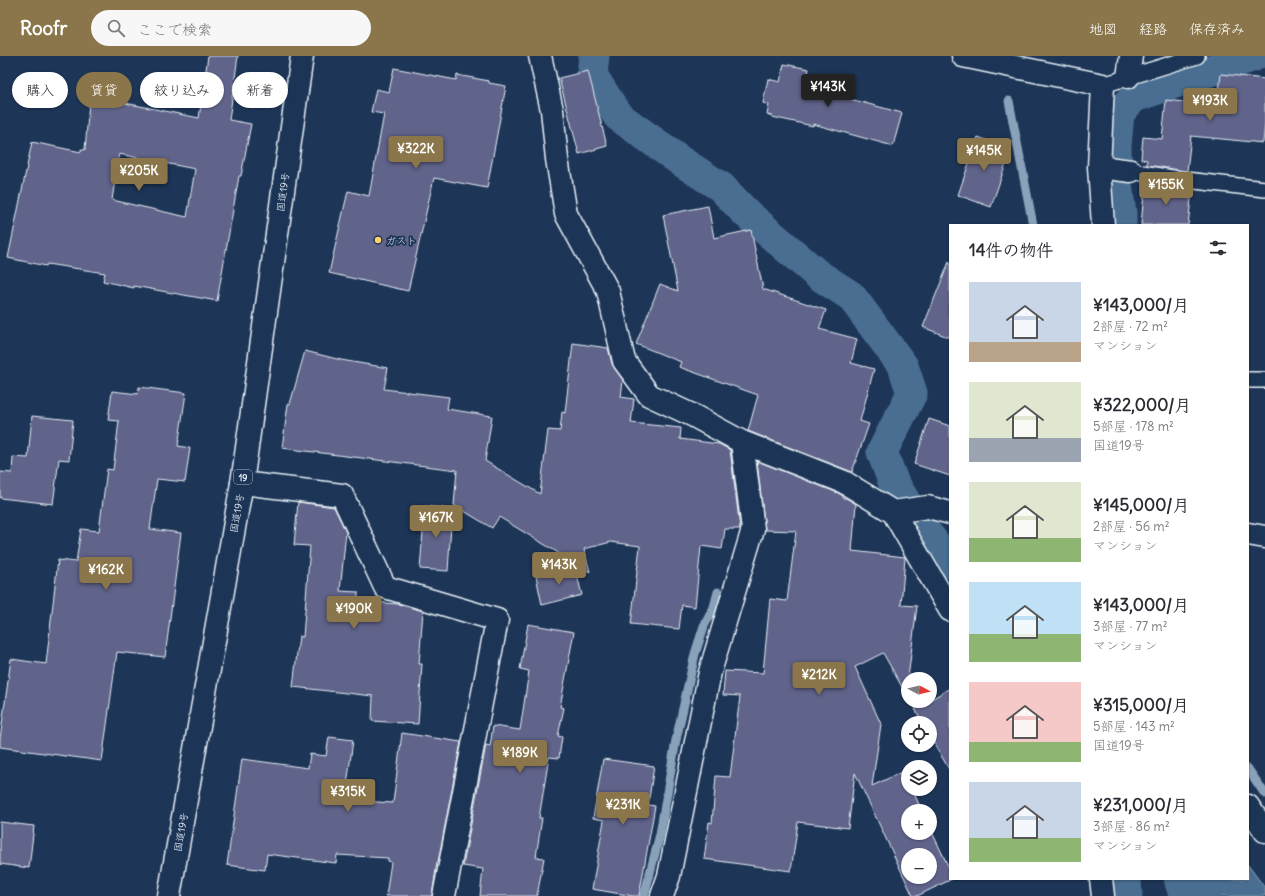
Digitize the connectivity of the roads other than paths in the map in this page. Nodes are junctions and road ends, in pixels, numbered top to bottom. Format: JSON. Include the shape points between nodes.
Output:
{"nodes":[{"id":1,"x":302,"y":56,"type":"edge"},
{"id":2,"x":540,"y":56,"type":"edge"},
{"id":3,"x":963,"y":56,"type":"edge"},
{"id":4,"x":1131,"y":56,"type":"edge"},
{"id":5,"x":1197,"y":56,"type":"edge"},
{"id":6,"x":1128,"y":78,"type":"junction"},
{"id":7,"x":1103,"y":86,"type":"junction"},
{"id":8,"x":1102,"y":168,"type":"junction"},
{"id":9,"x":1131,"y":171,"type":"joint"},
{"id":10,"x":1265,"y":189,"type":"edge"},
{"id":11,"x":1104,"y":224,"type":"edge"},
{"id":12,"x":1249,"y":380,"type":"edge"},
{"id":13,"x":1265,"y":380,"type":"edge"},
{"id":14,"x":742,"y":442,"type":"junction"},
{"id":15,"x":242,"y":483,"type":"junction"},
{"id":16,"x":893,"y":512,"type":"junction"},
{"id":17,"x":949,"y":513,"type":"edge"},
{"id":18,"x":1249,"y":534,"type":"edge"},
{"id":19,"x":1265,"y":537,"type":"edge"},
{"id":20,"x":949,"y":608,"type":"edge"},
{"id":21,"x":1249,"y":807,"type":"edge"},
{"id":22,"x":1265,"y":831,"type":"edge"},
{"id":23,"x":1101,"y":880,"type":"edge"},
{"id":24,"x":169,"y":896,"type":"edge"},
{"id":25,"x":444,"y":896,"type":"edge"},
{"id":26,"x":662,"y":896,"type":"edge"},
{"id":27,"x":1103,"y":896,"type":"edge"}],
"edges":[{"from":1,"to":15,"type":"main road","name":"国道19号","number":"19"},
{"from":2,"to":14,"type":"main road","via":[[552,110],[566,214],[608,292],[624,361],[649,395]]},
{"from":3,"to":7,"type":"main road"},
{"from":4,"to":6,"type":"main road"},
{"from":5,"to":6,"type":"lane"},
{"from":6,"to":7,"type":"lane"},
{"from":7,"to":8,"type":"main road"},
{"from":8,"to":9,"type":"main road"},
{"from":8,"to":11,"type":"main road"},
{"from":9,"to":10,"type":"lane"},
{"from":12,"to":13,"type":"lane"},
{"from":14,"to":16,"type":"main road","via":[[844,482]]},
{"from":14,"to":26,"type":"main road","via":[[753,529],[710,672]]},
{"from":15,"to":24,"type":"main road","name":"国道19号","number":"19"},
{"from":15,"to":25,"type":"main road","via":[[342,495],[385,587],[497,620]]},
{"from":16,"to":17,"type":"main road","via":[[928,507]]},
{"from":16,"to":20,"type":"main road"},
{"from":18,"to":19,"type":"main road"},
{"from":21,"to":22,"type":"main road"},
{"from":23,"to":27,"type":"main road"}]}
